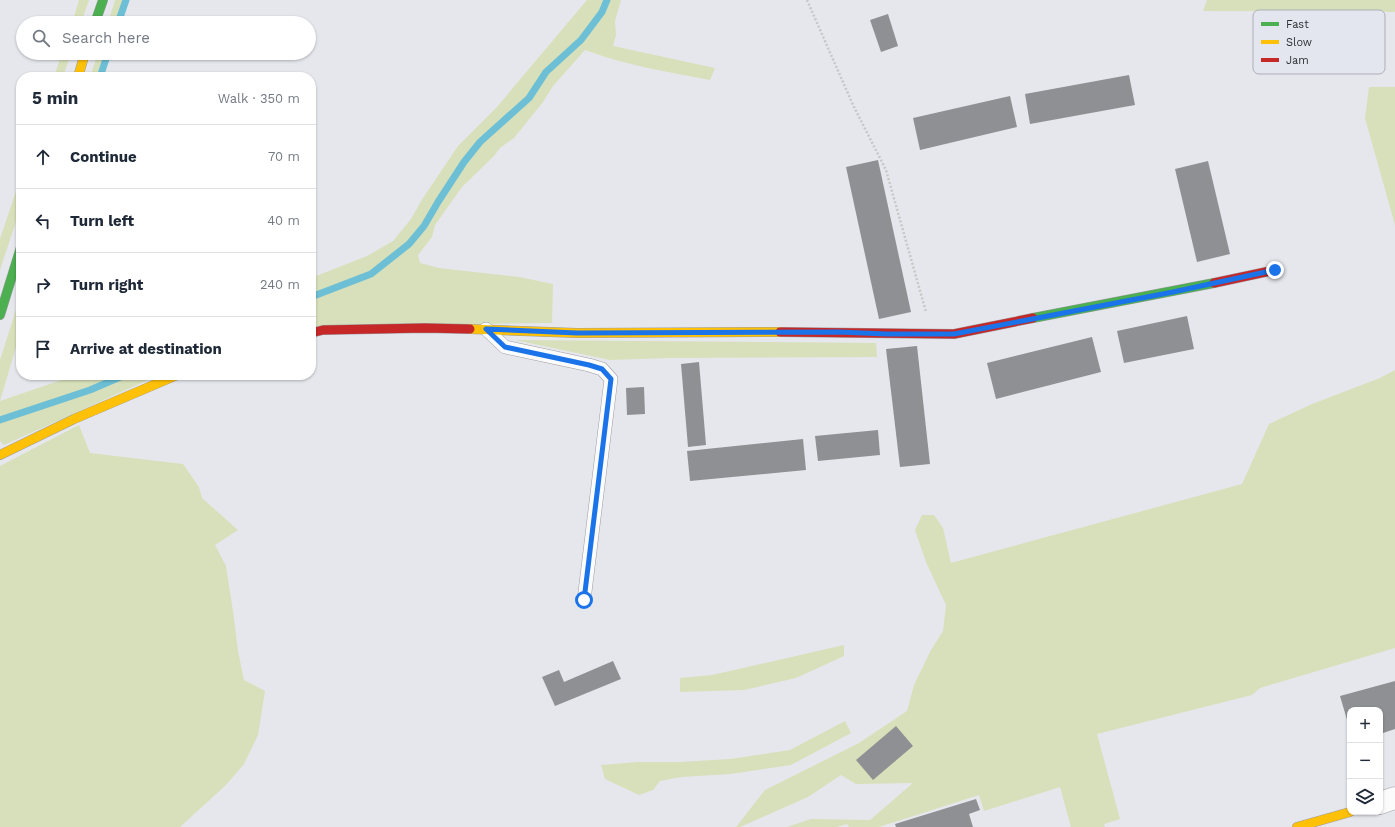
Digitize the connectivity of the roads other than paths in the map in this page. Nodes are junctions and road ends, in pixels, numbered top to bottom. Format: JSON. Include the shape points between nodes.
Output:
{"nodes":[{"id":1,"x":103,"y":0,"type":"edge"},
{"id":2,"x":97,"y":16,"type":"edge"},
{"id":3,"x":84,"y":60,"type":"edge"},
{"id":4,"x":80,"y":72,"type":"edge"},
{"id":5,"x":16,"y":263,"type":"edge"},
{"id":6,"x":1275,"y":270,"type":"dead end"},
{"id":7,"x":0,"y":314,"type":"edge"},
{"id":8,"x":486,"y":329,"type":"junction"},
{"id":9,"x":316,"y":332,"type":"edge"},
{"id":10,"x":165,"y":380,"type":"edge"},
{"id":11,"x":0,"y":455,"type":"edge"},
{"id":12,"x":584,"y":600,"type":"dead end"},
{"id":13,"x":1395,"y":798,"type":"edge"},
{"id":14,"x":1383,"y":802,"type":"edge"},
{"id":15,"x":1347,"y":813,"type":"edge"},
{"id":16,"x":1297,"y":827,"type":"edge"}],
"edges":[{"from":1,"to":2,"type":"street"},
{"from":3,"to":4,"type":"street"},
{"from":5,"to":7,"type":"street"},
{"from":6,"to":8,"type":"street","via":[[954,334],[577,333]]},
{"from":8,"to":9,"type":"street"},
{"from":8,"to":12,"type":"lane","via":[[505,347],[589,365],[602,369],[611,379]]},
{"from":10,"to":11,"type":"street","via":[[74,419]]},
{"from":13,"to":14,"type":"street"},
{"from":15,"to":16,"type":"street"}]}
